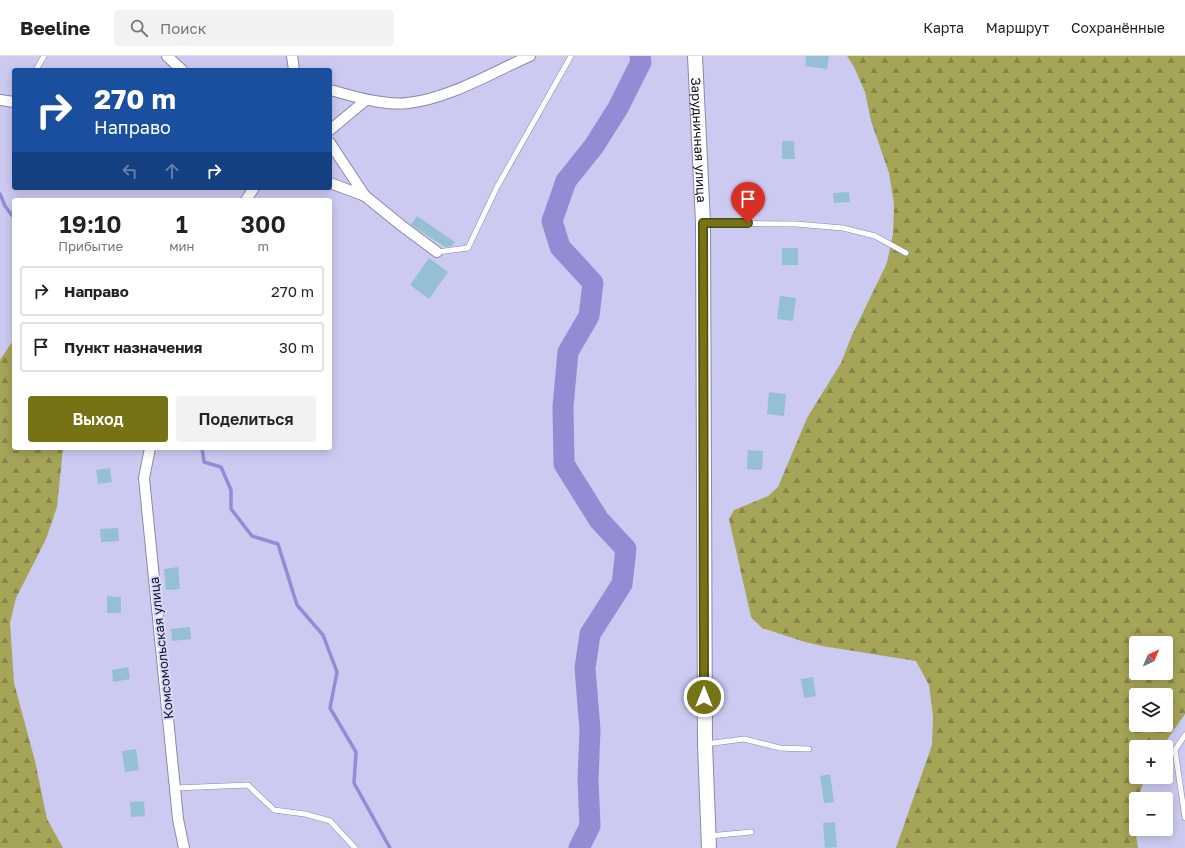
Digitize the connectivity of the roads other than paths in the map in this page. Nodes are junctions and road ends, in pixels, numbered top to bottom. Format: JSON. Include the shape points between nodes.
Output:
{"nodes":[{"id":1,"x":44,"y":56,"type":"edge"},
{"id":2,"x":167,"y":56,"type":"edge"},
{"id":3,"x":292,"y":56,"type":"edge"},
{"id":4,"x":530,"y":56,"type":"edge"},
{"id":5,"x":572,"y":56,"type":"edge"},
{"id":6,"x":695,"y":56,"type":"edge"},
{"id":7,"x":37,"y":68,"type":"edge"},
{"id":8,"x":180,"y":68,"type":"edge"},
{"id":9,"x":294,"y":68,"type":"edge"},
{"id":10,"x":332,"y":91,"type":"edge"},
{"id":11,"x":0,"y":100,"type":"edge"},
{"id":12,"x":366,"y":100,"type":"junction"},
{"id":13,"x":12,"y":102,"type":"edge"},
{"id":14,"x":332,"y":128,"type":"edge"},
{"id":15,"x":332,"y":146,"type":"edge"},
{"id":16,"x":332,"y":184,"type":"edge"},
{"id":17,"x":365,"y":196,"type":"junction"},
{"id":18,"x":703,"y":223,"type":"junction"},
{"id":19,"x":437,"y":252,"type":"joint"},
{"id":20,"x":906,"y":253,"type":"dead end"},
{"id":21,"x":150,"y":450,"type":"edge"},
{"id":22,"x":1185,"y":735,"type":"edge"},
{"id":23,"x":705,"y":744,"type":"junction"},
{"id":24,"x":809,"y":749,"type":"dead end"},
{"id":25,"x":175,"y":788,"type":"junction"},
{"id":26,"x":1185,"y":818,"type":"edge"},
{"id":27,"x":751,"y":832,"type":"dead end"},
{"id":28,"x":709,"y":842,"type":"edge"},
{"id":29,"x":184,"y":848,"type":"edge"},
{"id":30,"x":355,"y":848,"type":"edge"}],
"edges":[{"from":1,"to":7,"type":"lane"},
{"from":2,"to":8,"type":"street"},
{"from":3,"to":9,"type":"street"},
{"from":4,"to":12,"type":"street","via":[[444,94],[407,103]]},
{"from":5,"to":19,"type":"lane","via":[[497,186],[468,248]]},
{"from":6,"to":18,"type":"street","name":"Зарудничная улица"},
{"from":10,"to":12,"type":"street"},
{"from":11,"to":13,"type":"street"},
{"from":12,"to":14,"type":"street"},
{"from":15,"to":17,"type":"street"},
{"from":16,"to":17,"type":"street"},
{"from":17,"to":19,"type":"street"},
{"from":18,"to":20,"type":"lane","via":[[796,224],[843,228],[875,236]]},
{"from":18,"to":23,"type":"street","name":"Зарудничная улица"},
{"from":21,"to":25,"type":"street","name":"Комсомольская улица","via":[[144,478]]},
{"from":22,"to":26,"type":"lane","via":[[1175,750]]},
{"from":23,"to":24,"type":"lane","via":[[744,739],[780,748]]},
{"from":23,"to":28,"type":"street","name":"Зарудничная улица"},
{"from":25,"to":29,"type":"street","name":"Комсомольская улица"},
{"from":25,"to":30,"type":"lane","via":[[248,785],[274,810],[305,814],[330,821]]},
{"from":27,"to":28,"type":"lane"}]}
